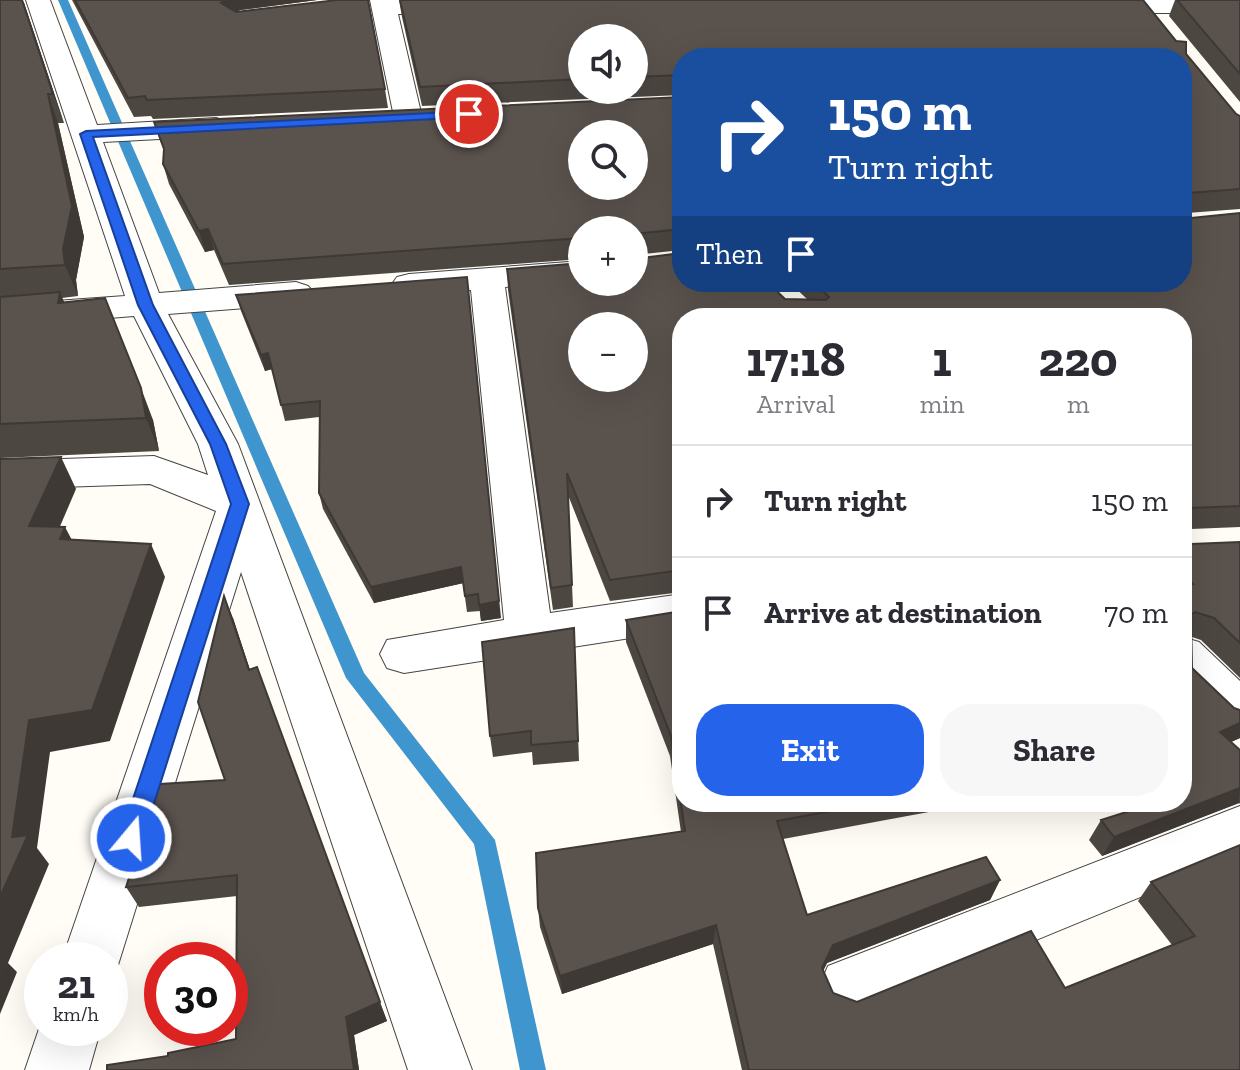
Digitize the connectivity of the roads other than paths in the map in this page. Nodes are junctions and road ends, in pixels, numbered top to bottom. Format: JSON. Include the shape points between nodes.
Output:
{"nodes":[{"id":1,"x":38,"y":0,"type":"edge"},
{"id":2,"x":383,"y":3,"type":"edge"},
{"id":3,"x":1141,"y":3,"type":"edge"},
{"id":4,"x":351,"y":6,"type":"edge"},
{"id":5,"x":1066,"y":6,"type":"edge"},
{"id":6,"x":1240,"y":6,"type":"edge"},
{"id":7,"x":481,"y":7,"type":"edge"},
{"id":8,"x":1162,"y":28,"type":"edge"},
{"id":9,"x":438,"y":116,"type":"edge"},
{"id":10,"x":408,"y":117,"type":"junction"},
{"id":11,"x":377,"y":119,"type":"edge"},
{"id":12,"x":239,"y":126,"type":"edge"},
{"id":13,"x":86,"y":134,"type":"junction"},
{"id":14,"x":568,"y":272,"type":"edge"},
{"id":15,"x":487,"y":278,"type":"junction"},
{"id":16,"x":378,"y":286,"type":"edge"},
{"id":17,"x":332,"y":290,"type":"edge"},
{"id":18,"x":146,"y":305,"type":"junction"},
{"id":19,"x":0,"y":316,"type":"edge"},
{"id":20,"x":0,"y":475,"type":"edge"},
{"id":21,"x":240,"y":504,"type":"junction"},
{"id":22,"x":672,"y":614,"type":"edge"},
{"id":23,"x":529,"y":635,"type":"junction"},
{"id":24,"x":404,"y":654,"type":"dead end"},
{"id":25,"x":1192,"y":666,"type":"edge"},
{"id":26,"x":1240,"y":712,"type":"edge"},
{"id":27,"x":1240,"y":831,"type":"edge"},
{"id":28,"x":98,"y":942,"type":"edge"},
{"id":29,"x":849,"y":987,"type":"dead end"},
{"id":30,"x":64,"y":1046,"type":"edge"},
{"id":31,"x":57,"y":1070,"type":"edge"},
{"id":32,"x":440,"y":1070,"type":"edge"}],
"edges":[{"from":1,"to":13,"type":"street"},
{"from":2,"to":4,"type":"street"},
{"from":2,"to":7,"type":"street"},
{"from":2,"to":10,"type":"street"},
{"from":3,"to":5,"type":"street"},
{"from":3,"to":6,"type":"street"},
{"from":3,"to":8,"type":"street"},
{"from":9,"to":10,"type":"street"},
{"from":10,"to":11,"type":"street"},
{"from":12,"to":13,"type":"street"},
{"from":13,"to":18,"type":"street"},
{"from":14,"to":15,"type":"street"},
{"from":15,"to":16,"type":"street"},
{"from":15,"to":23,"type":"street"},
{"from":17,"to":18,"type":"street"},
{"from":18,"to":19,"type":"street"},
{"from":18,"to":21,"type":"street","via":[[218,444]]},
{"from":20,"to":21,"type":"street","via":[[154,470]]},
{"from":21,"to":28,"type":"street"},
{"from":21,"to":32,"type":"street"},
{"from":22,"to":23,"type":"street"},
{"from":23,"to":24,"type":"street"},
{"from":25,"to":26,"type":"street"},
{"from":27,"to":29,"type":"street"},
{"from":30,"to":31,"type":"street"}]}
